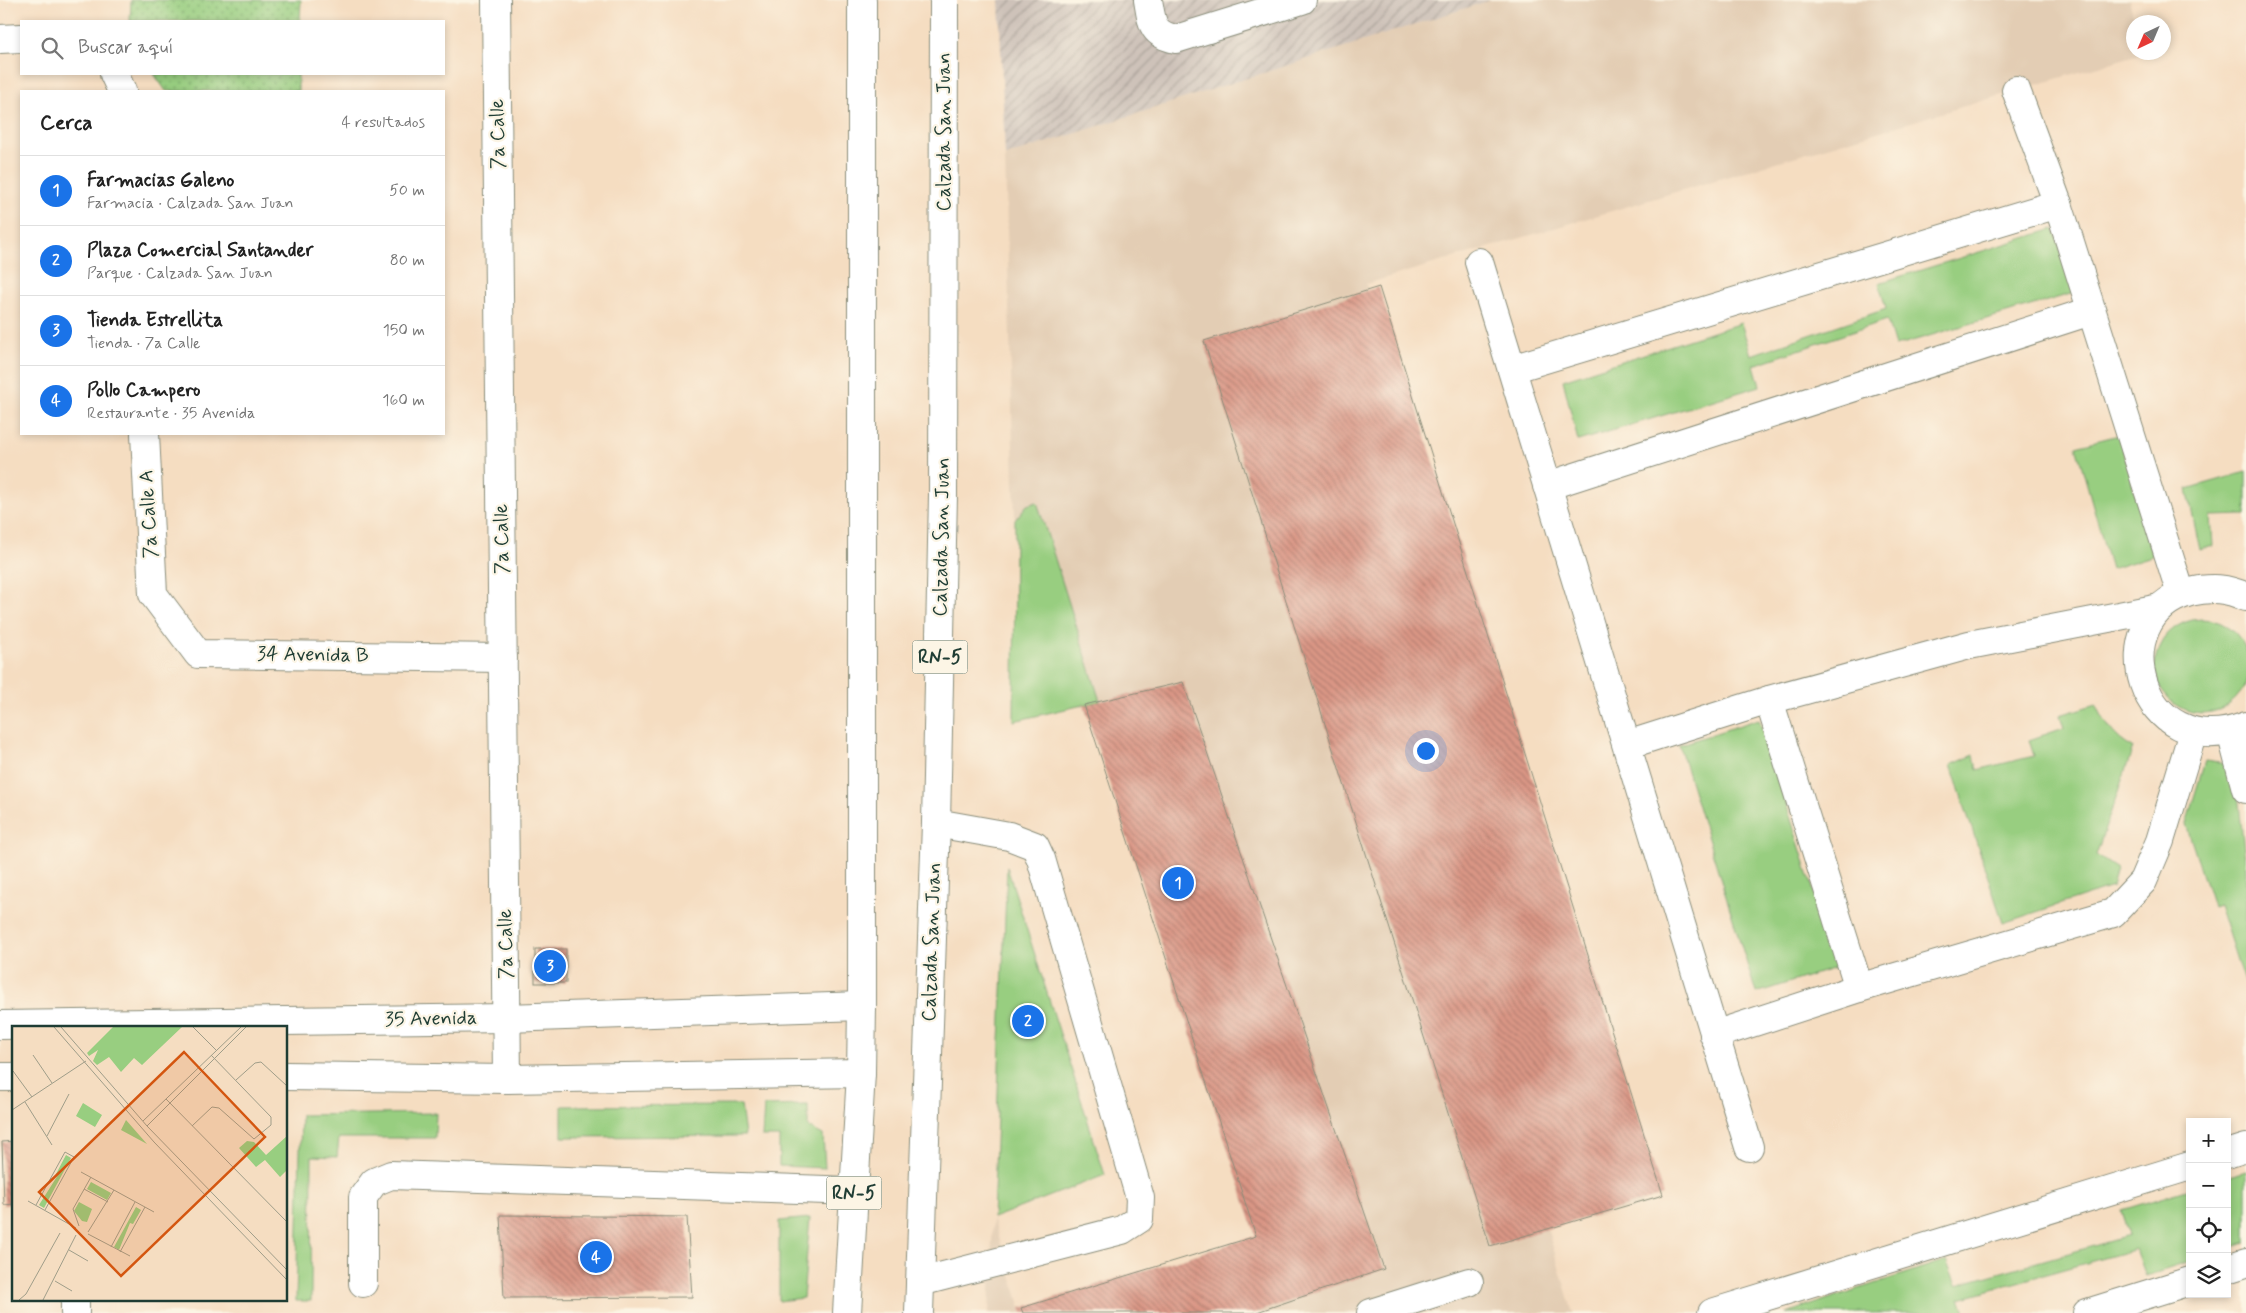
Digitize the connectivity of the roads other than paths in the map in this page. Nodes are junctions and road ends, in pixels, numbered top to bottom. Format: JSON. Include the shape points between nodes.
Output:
{"nodes":[{"id":1,"x":496,"y":0,"type":"edge"},
{"id":2,"x":862,"y":0,"type":"edge"},
{"id":3,"x":944,"y":0,"type":"edge"},
{"id":4,"x":1148,"y":0,"type":"edge"},
{"id":5,"x":1302,"y":0,"type":"edge"},
{"id":6,"x":20,"y":38,"type":"edge"},
{"id":7,"x":0,"y":39,"type":"edge"},
{"id":8,"x":114,"y":75,"type":"edge"},
{"id":9,"x":122,"y":90,"type":"edge"},
{"id":10,"x":2016,"y":90,"type":"dead end"},
{"id":11,"x":2058,"y":204,"type":"junction"},
{"id":12,"x":1479,"y":262,"type":"dead end"},
{"id":13,"x":2091,"y":311,"type":"junction"},
{"id":14,"x":1512,"y":369,"type":"junction"},
{"id":15,"x":145,"y":435,"type":"edge"},
{"id":16,"x":1547,"y":486,"type":"junction"},
{"id":17,"x":153,"y":594,"type":"joint"},
{"id":18,"x":2246,"y":597,"type":"edge"},
{"id":19,"x":2171,"y":601,"type":"junction"},
{"id":20,"x":503,"y":658,"type":"junction"},
{"id":21,"x":1769,"y":700,"type":"junction"},
{"id":22,"x":2238,"y":729,"type":"edge"},
{"id":23,"x":2193,"y":732,"type":"junction"},
{"id":24,"x":1627,"y":745,"type":"junction"},
{"id":25,"x":2246,"y":789,"type":"edge"},
{"id":26,"x":936,"y":823,"type":"junction"},
{"id":27,"x":1859,"y":988,"type":"junction"},
{"id":28,"x":862,"y":1006,"type":"junction"},
{"id":29,"x":507,"y":1018,"type":"junction"},
{"id":30,"x":0,"y":1025,"type":"edge"},
{"id":31,"x":1714,"y":1035,"type":"junction"},
{"id":32,"x":861,"y":1073,"type":"junction"},
{"id":33,"x":288,"y":1076,"type":"edge"},
{"id":34,"x":507,"y":1079,"type":"junction"},
{"id":35,"x":1749,"y":1147,"type":"dead end"},
{"id":36,"x":2246,"y":1148,"type":"edge"},
{"id":37,"x":2231,"y":1153,"type":"edge"},
{"id":38,"x":2186,"y":1167,"type":"edge"},
{"id":39,"x":854,"y":1191,"type":"junction"},
{"id":40,"x":2246,"y":1263,"type":"edge"},
{"id":41,"x":2231,"y":1268,"type":"edge"},
{"id":42,"x":920,"y":1282,"type":"junction"},
{"id":43,"x":1469,"y":1282,"type":"dead end"},
{"id":44,"x":2186,"y":1282,"type":"edge"},
{"id":45,"x":363,"y":1283,"type":"dead end"},
{"id":46,"x":75,"y":1300,"type":"edge"},
{"id":47,"x":76,"y":1313,"type":"edge"},
{"id":48,"x":847,"y":1313,"type":"edge"},
{"id":49,"x":919,"y":1313,"type":"edge"},
{"id":50,"x":1371,"y":1313,"type":"edge"},
{"id":51,"x":1712,"y":1313,"type":"edge"},
{"id":52,"x":2087,"y":1313,"type":"edge"}],
"edges":[{"from":1,"to":20,"type":"street","name":"7a Calle"},
{"from":2,"to":28,"type":"street","number":"RN-5"},
{"from":3,"to":26,"type":"street","name":"Calzada San Juan","number":"RN-5","via":[[943,495]]},
{"from":4,"to":5,"type":"street","via":[[1153,26],[1164,37],[1176,39]]},
{"from":6,"to":7,"type":"street"},
{"from":8,"to":9,"type":"street"},
{"from":10,"to":11,"type":"street"},
{"from":11,"to":13,"type":"street"},
{"from":11,"to":14,"type":"street"},
{"from":12,"to":14,"type":"street"},
{"from":13,"to":16,"type":"street"},
{"from":13,"to":19,"type":"street"},
{"from":14,"to":16,"type":"street"},
{"from":15,"to":17,"type":"street","name":"7a Calle A"},
{"from":16,"to":24,"type":"street"},
{"from":17,"to":20,"type":"street","name":"34 Avenida B","via":[[198,654]]},
{"from":18,"to":19,"type":"street","via":[[2232,590],[2206,588]]},
{"from":19,"to":21,"type":"street","via":[[1970,645]]},
{"from":19,"to":23,"type":"street","via":[[2148,626],[2140,646],[2139,668],[2156,708],[2173,723]]},
{"from":20,"to":29,"type":"street","name":"7a Calle"},
{"from":21,"to":24,"type":"street"},
{"from":21,"to":27,"type":"street"},
{"from":22,"to":23,"type":"street","via":[[2212,734]]},
{"from":22,"to":25,"type":"street"},
{"from":23,"to":27,"type":"street","via":[[2160,841],[2143,881],[2113,913]]},
{"from":24,"to":31,"type":"street"},
{"from":26,"to":42,"type":"street","name":"Calzada San Juan","number":"RN-5"},
{"from":26,"to":42,"type":"street","via":[[1008,836],[1035,846],[1140,1198],[1139,1219],[1122,1230]]},
{"from":27,"to":31,"type":"street"},
{"from":28,"to":29,"type":"street","name":"35 Avenida"},
{"from":28,"to":32,"type":"street","number":"RN-5"},
{"from":29,"to":30,"type":"street","name":"35 Avenida"},
{"from":29,"to":34,"type":"street","name":"7a Calle"},
{"from":31,"to":35,"type":"street"},
{"from":32,"to":34,"type":"street"},
{"from":32,"to":39,"type":"street","number":"RN-5"},
{"from":33,"to":34,"type":"street"},
{"from":36,"to":37,"type":"street"},
{"from":38,"to":51,"type":"street"},
{"from":39,"to":45,"type":"street","via":[[391,1175],[374,1182],[363,1197]]},
{"from":39,"to":48,"type":"street","number":"RN-5"},
{"from":40,"to":41,"type":"street"},
{"from":42,"to":49,"type":"street","name":"Calzada San Juan","number":"RN-5"},
{"from":43,"to":50,"type":"street"},
{"from":44,"to":52,"type":"street"},
{"from":46,"to":47,"type":"street"}]}
